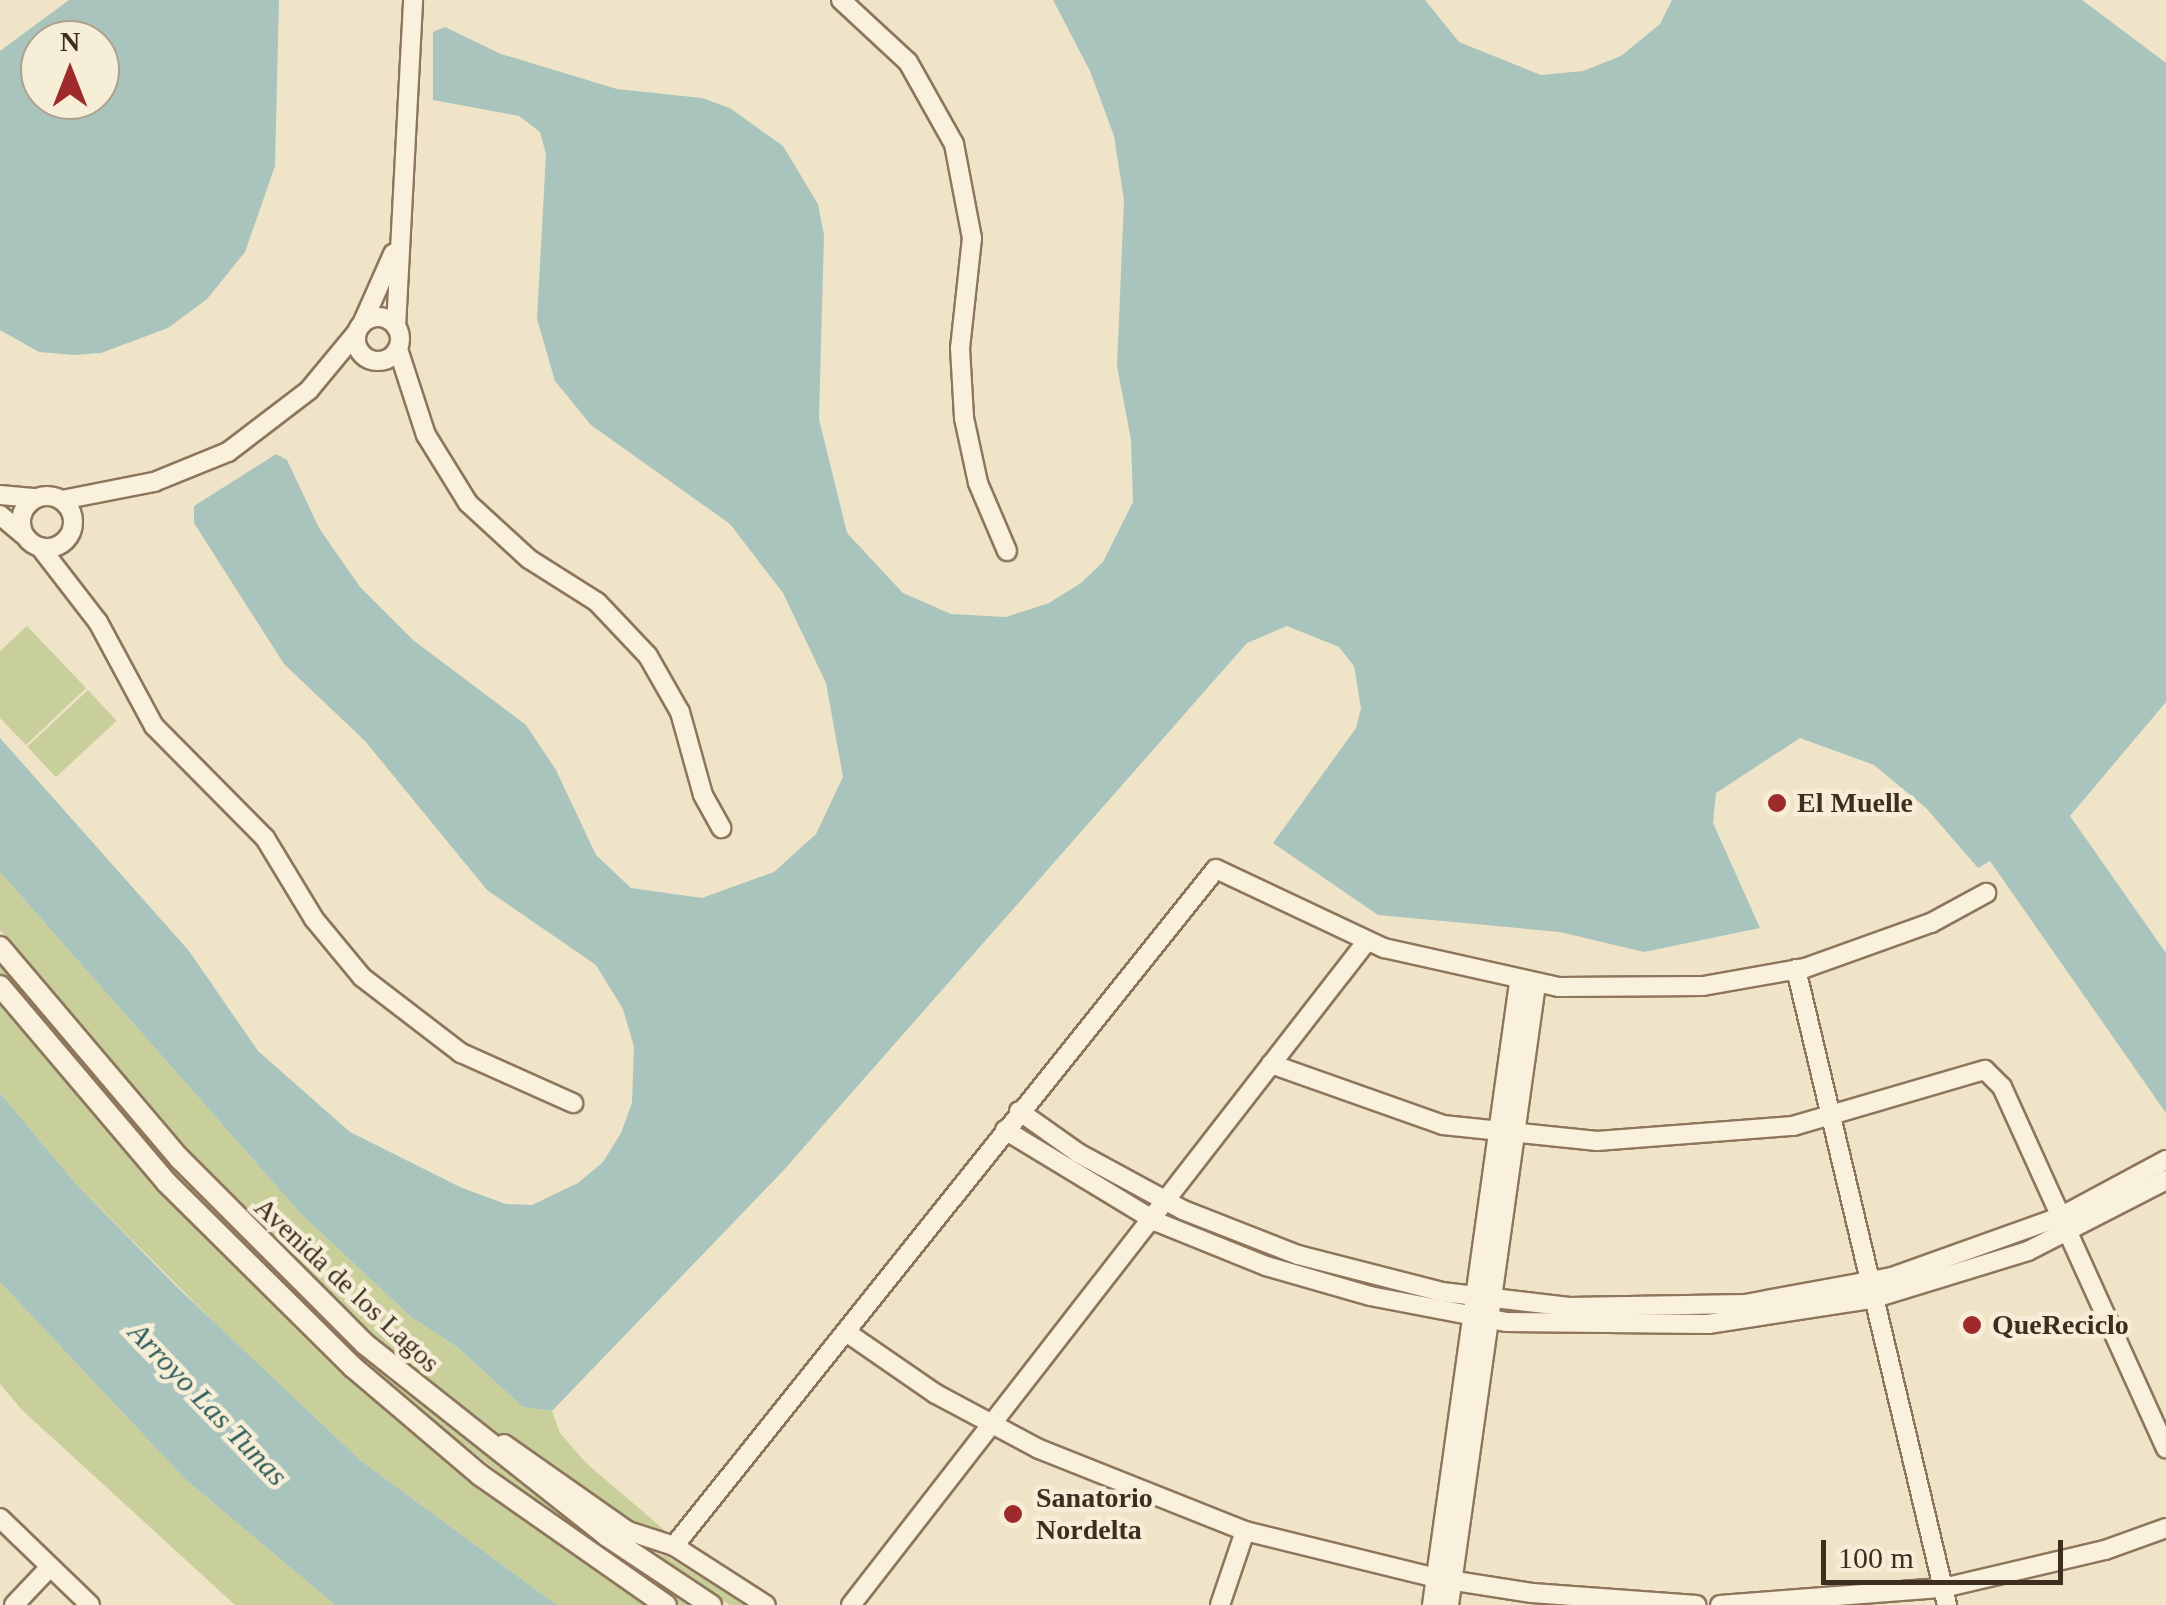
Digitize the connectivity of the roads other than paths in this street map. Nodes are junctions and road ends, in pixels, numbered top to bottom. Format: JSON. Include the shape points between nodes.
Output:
{"nodes":[{"id":1,"x":412,"y":0,"type":"edge"},
{"id":2,"x":842,"y":0,"type":"edge"},
{"id":3,"x":395,"y":249,"type":"junction"},
{"id":4,"x":396,"y":326,"type":"junction"},
{"id":5,"x":360,"y":328,"type":"junction"},
{"id":6,"x":382,"y":355,"type":"junction"},
{"id":7,"x":334,"y":365,"type":"junction"},
{"id":8,"x":0,"y":495,"type":"edge"},
{"id":9,"x":95,"y":496,"type":"junction"},
{"id":10,"x":36,"y":498,"type":"junction"},
{"id":11,"x":62,"y":500,"type":"junction"},
{"id":12,"x":0,"y":515,"type":"edge"},
{"id":13,"x":74,"y":521,"type":"junction"},
{"id":14,"x":23,"y":534,"type":"junction"},
{"id":15,"x":67,"y":540,"type":"junction"},
{"id":16,"x":40,"y":548,"type":"junction"},
{"id":17,"x":1008,"y":552,"type":"dead end"},
{"id":18,"x":64,"y":572,"type":"junction"},
{"id":19,"x":720,"y":828,"type":"dead end"},
{"id":20,"x":1986,"y":893,"type":"dead end"},
{"id":21,"x":1366,"y":942,"type":"junction"},
{"id":22,"x":0,"y":946,"type":"edge"},
{"id":23,"x":1796,"y":969,"type":"junction"},
{"id":24,"x":1528,"y":984,"type":"junction"},
{"id":25,"x":0,"y":986,"type":"edge"},
{"id":26,"x":1271,"y":1064,"type":"junction"},
{"id":27,"x":573,"y":1104,"type":"dead end"},
{"id":28,"x":1019,"y":1112,"type":"junction"},
{"id":29,"x":1830,"y":1118,"type":"junction"},
{"id":30,"x":1005,"y":1130,"type":"junction"},
{"id":31,"x":1508,"y":1135,"type":"junction"},
{"id":32,"x":2160,"y":1173,"type":"edge"},
{"id":33,"x":1166,"y":1201,"type":"junction"},
{"id":34,"x":1152,"y":1219,"type":"junction"},
{"id":35,"x":2063,"y":1225,"type":"junction"},
{"id":36,"x":1870,"y":1291,"type":"junction"},
{"id":37,"x":1483,"y":1309,"type":"junction"},
{"id":38,"x":846,"y":1332,"type":"junction"},
{"id":39,"x":438,"y":1408,"type":"junction"},
{"id":40,"x":992,"y":1424,"type":"junction"},
{"id":41,"x":2166,"y":1449,"type":"edge"},
{"id":42,"x":0,"y":1518,"type":"edge"},
{"id":43,"x":2166,"y":1528,"type":"edge"},
{"id":44,"x":1245,"y":1532,"type":"junction"},
{"id":45,"x":674,"y":1546,"type":"junction"},
{"id":46,"x":49,"y":1568,"type":"junction"},
{"id":47,"x":1444,"y":1579,"type":"junction"},
{"id":48,"x":1945,"y":1597,"type":"edge"},
{"id":49,"x":14,"y":1605,"type":"edge"},
{"id":50,"x":90,"y":1605,"type":"edge"},
{"id":51,"x":666,"y":1605,"type":"edge"},
{"id":52,"x":711,"y":1605,"type":"edge"},
{"id":53,"x":766,"y":1605,"type":"edge"},
{"id":54,"x":852,"y":1605,"type":"edge"},
{"id":55,"x":1220,"y":1605,"type":"edge"},
{"id":56,"x":1432,"y":1605,"type":"edge"},
{"id":57,"x":1448,"y":1605,"type":"edge"},
{"id":58,"x":1696,"y":1605,"type":"edge"},
{"id":59,"x":1720,"y":1605,"type":"edge"}],
"edges":[{"from":1,"to":3,"type":"street","via":[[407,182]]},
{"from":2,"to":17,"type":"street","via":[[908,62],[954,144],[972,238],[960,348],[964,418],[978,483]]},
{"from":3,"to":4,"type":"street"},
{"from":3,"to":5,"type":"street"},
{"from":4,"to":5,"type":"street","via":[[376,317]]},
{"from":4,"to":6,"type":"street"},
{"from":5,"to":6,"type":"street"},
{"from":5,"to":7,"type":"street"},
{"from":6,"to":7,"type":"street"},
{"from":6,"to":19,"type":"street","via":[[405,380],[437,460],[468,503],[529,559],[598,602],[648,656],[680,712],[703,795]]},
{"from":7,"to":9,"type":"street","via":[[228,452],[154,482]]},
{"from":8,"to":10,"type":"street"},
{"from":9,"to":11,"type":"street"},
{"from":9,"to":13,"type":"street"},
{"from":10,"to":11,"type":"street"},
{"from":10,"to":14,"type":"street","via":[[21,518]]},
{"from":11,"to":13,"type":"street"},
{"from":12,"to":14,"type":"street"},
{"from":13,"to":15,"type":"street"},
{"from":14,"to":16,"type":"street"},
{"from":15,"to":16,"type":"street"},
{"from":15,"to":18,"type":"street"},
{"from":16,"to":18,"type":"street"},
{"from":18,"to":27,"type":"street","via":[[154,726],[265,838],[314,920],[362,977],[461,1053]]},
{"from":20,"to":23,"type":"street","via":[[1931,923]]},
{"from":21,"to":24,"type":"street"},
{"from":21,"to":26,"type":"street"},
{"from":21,"to":28,"type":"street","via":[[1216,869]]},
{"from":22,"to":39,"type":"street","name":"Avenida de los Lagos","via":[[180,1159],[297,1280]]},
{"from":23,"to":24,"type":"street","via":[[1703,986]]},
{"from":23,"to":29,"type":"street"},
{"from":24,"to":31,"type":"street"},
{"from":25,"to":51,"type":"street","name":"Avenida de los Lagos","via":[[166,1182],[353,1368],[480,1474]]},
{"from":26,"to":31,"type":"street","via":[[1391,1111]]},
{"from":26,"to":33,"type":"street"},
{"from":28,"to":30,"type":"street"},
{"from":28,"to":33,"type":"street"},
{"from":29,"to":31,"type":"street","via":[[1664,1141]]},
{"from":29,"to":35,"type":"street","via":[[1970,1071],[1989,1072],[2002,1087]]},
{"from":29,"to":36,"type":"street"},
{"from":30,"to":34,"type":"street"},
{"from":30,"to":38,"type":"street"},
{"from":31,"to":37,"type":"street"},
{"from":32,"to":35,"type":"street"},
{"from":33,"to":34,"type":"street"},
{"from":33,"to":37,"type":"street","via":[[1362,1276]]},
{"from":34,"to":37,"type":"street","via":[[1266,1266]]},
{"from":34,"to":40,"type":"street"},
{"from":35,"to":36,"type":"street"},
{"from":35,"to":41,"type":"street"},
{"from":36,"to":37,"type":"street","via":[[1775,1318],[1689,1325]]},
{"from":36,"to":48,"type":"street"},
{"from":37,"to":47,"type":"street"},
{"from":38,"to":40,"type":"street"},
{"from":38,"to":45,"type":"street"},
{"from":39,"to":45,"type":"street","via":[[511,1448],[628,1531]]},
{"from":39,"to":52,"type":"street","name":"Avenida de los Lagos"},
{"from":40,"to":44,"type":"street","via":[[1098,1478]]},
{"from":40,"to":54,"type":"street"},
{"from":42,"to":46,"type":"street"},
{"from":43,"to":48,"type":"street"},
{"from":44,"to":47,"type":"street"},
{"from":44,"to":55,"type":"street"},
{"from":45,"to":53,"type":"street"},
{"from":46,"to":49,"type":"street"},
{"from":46,"to":50,"type":"street"},
{"from":47,"to":56,"type":"street"},
{"from":47,"to":57,"type":"street"},
{"from":47,"to":58,"type":"street"},
{"from":48,"to":59,"type":"street"}]}
